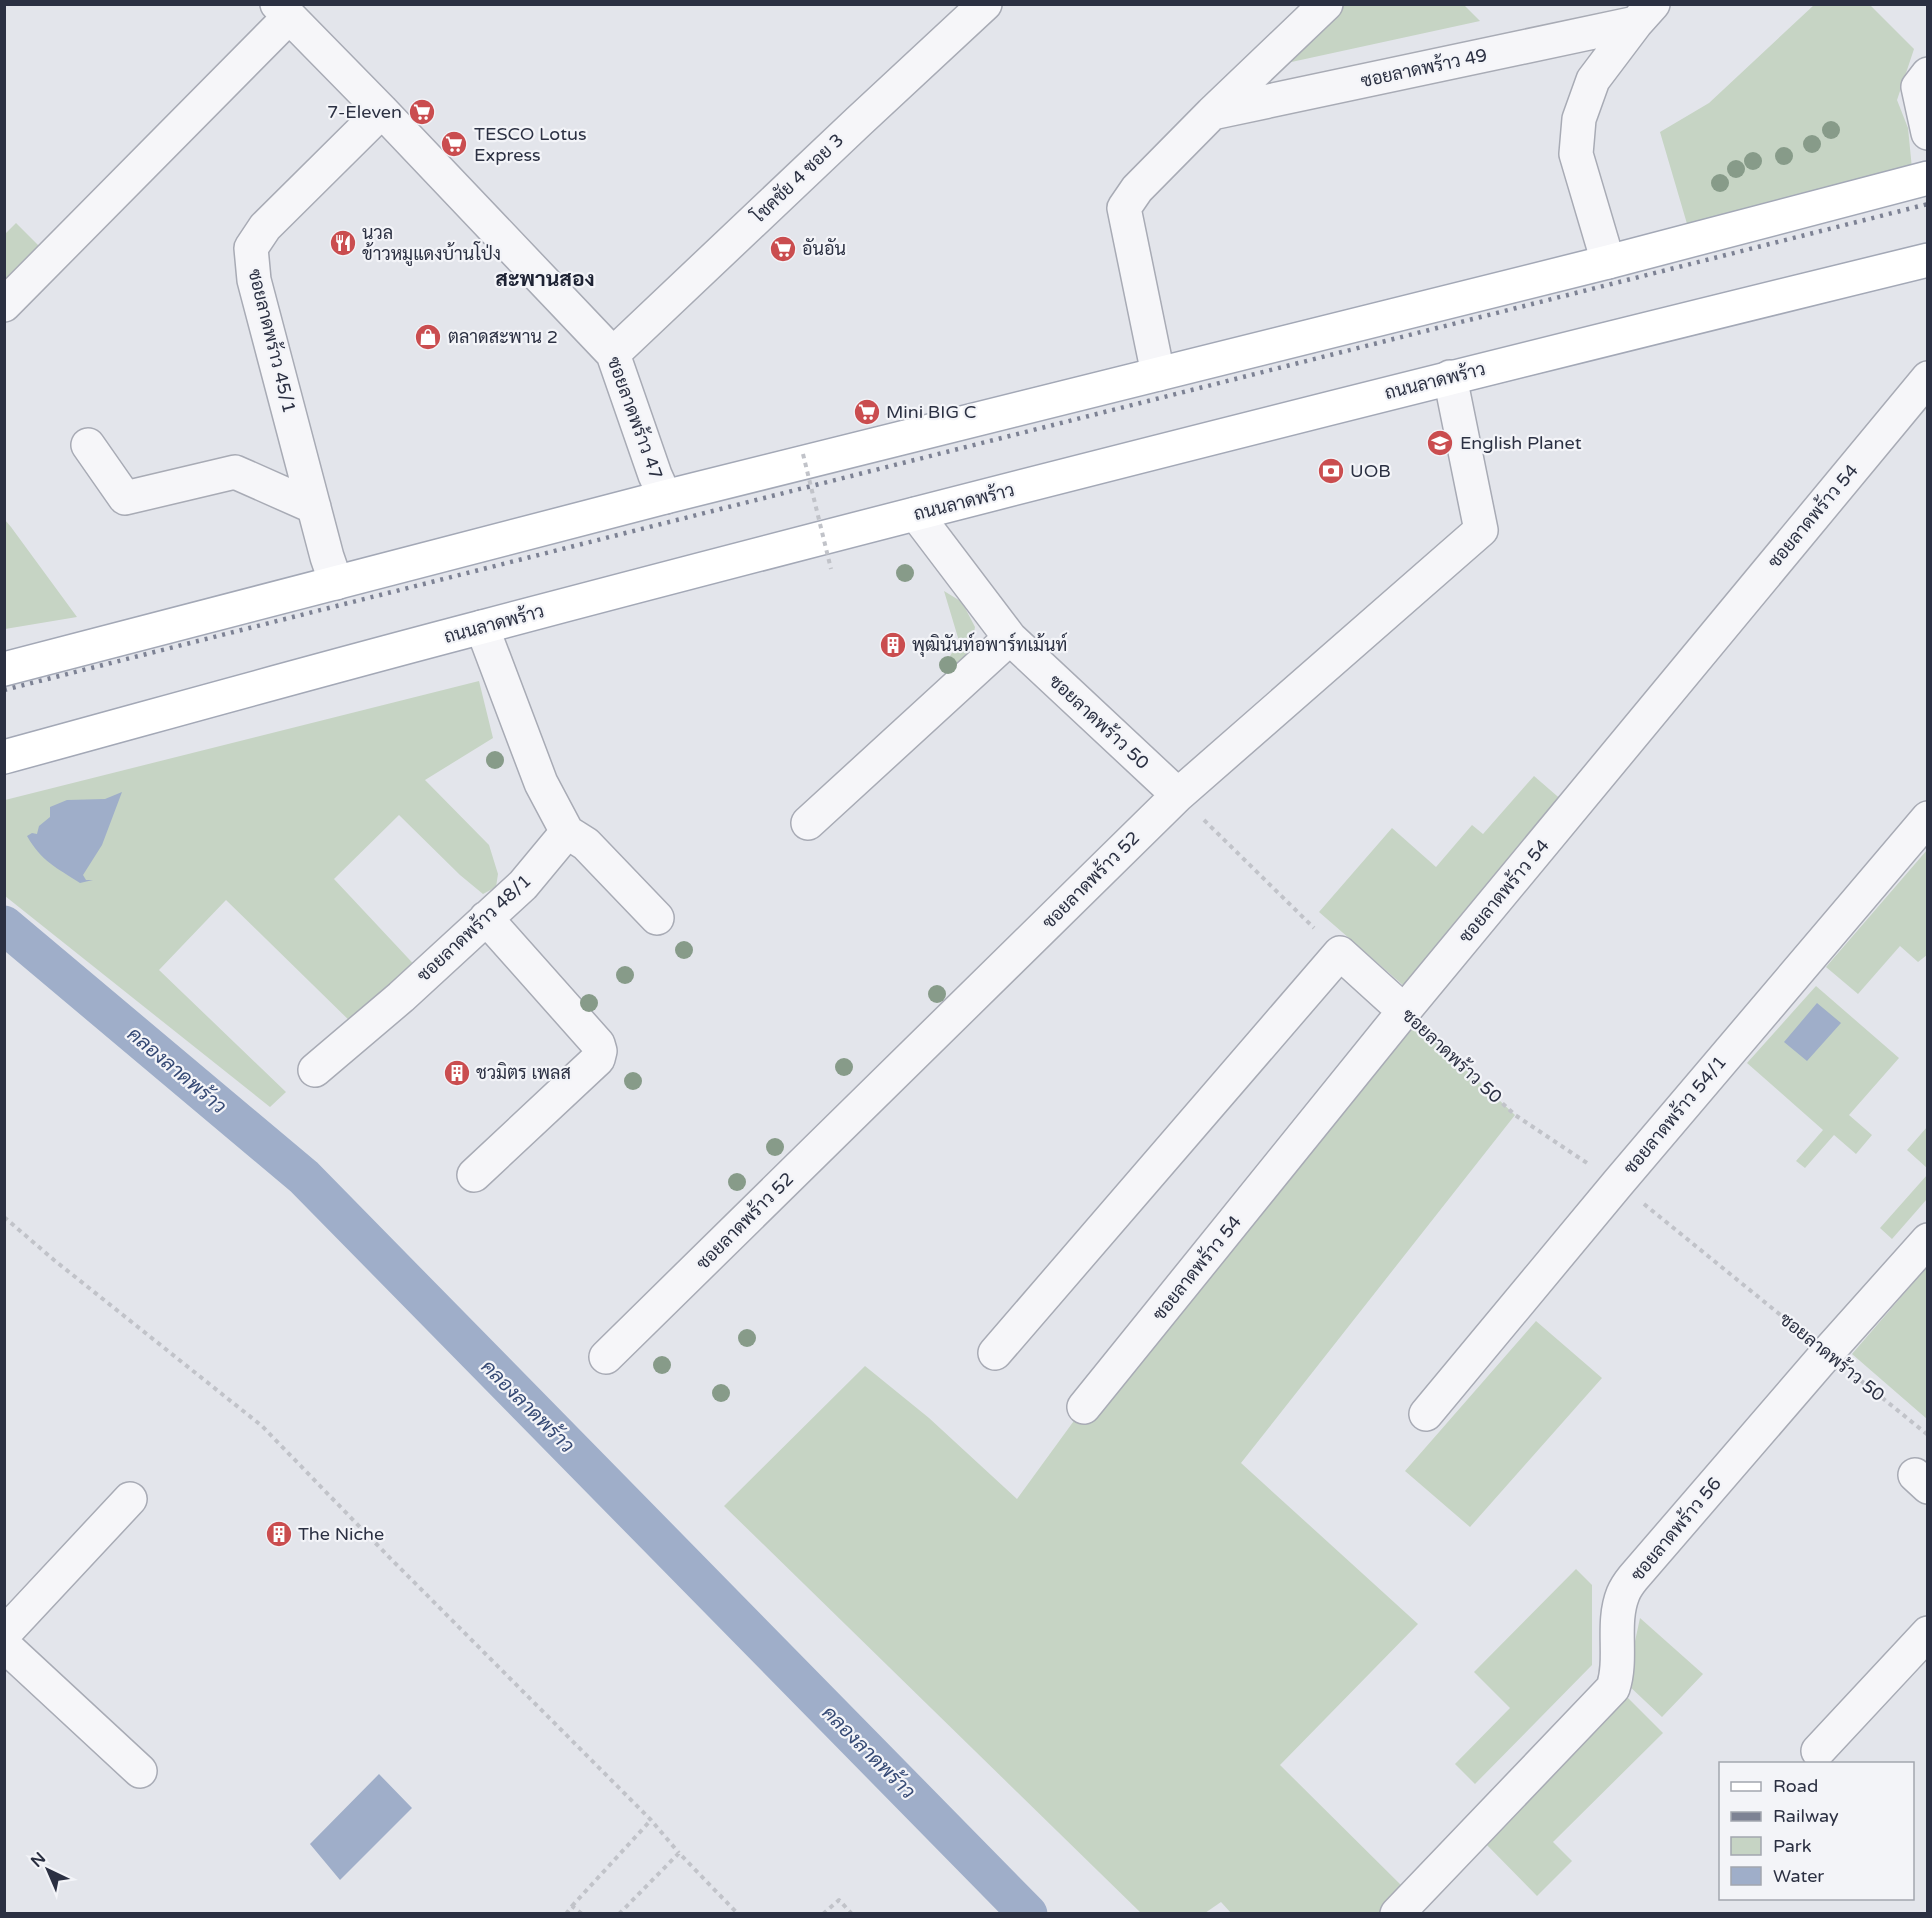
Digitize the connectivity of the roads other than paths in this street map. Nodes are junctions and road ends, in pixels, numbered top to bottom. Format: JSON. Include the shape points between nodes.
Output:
{"nodes":[{"id":1,"x":985,"y":4,"type":"edge"},
{"id":2,"x":1326,"y":4,"type":"edge"},
{"id":3,"x":283,"y":11,"type":"edge"},
{"id":4,"x":1645,"y":14,"type":"edge"},
{"id":5,"x":1928,"y":74,"type":"edge"},
{"id":6,"x":382,"y":111,"type":"junction"},
{"id":7,"x":1212,"y":113,"type":"junction"},
{"id":8,"x":1928,"y":133,"type":"edge"},
{"id":9,"x":1928,"y":178,"type":"edge"},
{"id":10,"x":1928,"y":260,"type":"edge"},
{"id":11,"x":1608,"y":262,"type":"junction"},
{"id":12,"x":4,"y":305,"type":"edge"},
{"id":13,"x":614,"y":354,"type":"junction"},
{"id":14,"x":1158,"y":374,"type":"junction"},
{"id":15,"x":1450,"y":377,"type":"junction"},
{"id":16,"x":1928,"y":378,"type":"edge"},
{"id":17,"x":88,"y":445,"type":"dead end"},
{"id":18,"x":664,"y":497,"type":"junction"},
{"id":19,"x":314,"y":507,"type":"junction"},
{"id":20,"x":916,"y":514,"type":"junction"},
{"id":21,"x":336,"y":583,"type":"junction"},
{"id":22,"x":482,"y":627,"type":"junction"},
{"id":23,"x":1010,"y":638,"type":"junction"},
{"id":24,"x":4,"y":669,"type":"edge"},
{"id":25,"x":4,"y":757,"type":"edge"},
{"id":26,"x":1178,"y":795,"type":"junction"},
{"id":27,"x":1928,"y":818,"type":"edge"},
{"id":28,"x":808,"y":823,"type":"dead end"},
{"id":29,"x":567,"y":832,"type":"junction"},
{"id":30,"x":486,"y":918,"type":"junction"},
{"id":31,"x":657,"y":918,"type":"dead end"},
{"id":32,"x":1404,"y":1011,"type":"junction"},
{"id":33,"x":315,"y":1070,"type":"dead end"},
{"id":34,"x":474,"y":1175,"type":"dead end"},
{"id":35,"x":1928,"y":1240,"type":"edge"},
{"id":36,"x":995,"y":1353,"type":"dead end"},
{"id":37,"x":606,"y":1357,"type":"dead end"},
{"id":38,"x":1084,"y":1407,"type":"dead end"},
{"id":39,"x":1426,"y":1414,"type":"dead end"},
{"id":40,"x":130,"y":1499,"type":"dead end"},
{"id":41,"x":1928,"y":1633,"type":"edge"},
{"id":42,"x":4,"y":1634,"type":"edge"},
{"id":43,"x":4,"y":1645,"type":"edge"},
{"id":44,"x":1818,"y":1750,"type":"dead end"},
{"id":45,"x":140,"y":1771,"type":"dead end"},
{"id":46,"x":1397,"y":1914,"type":"edge"}],
"edges":[{"from":1,"to":13,"type":"street","name":"โชคชัย 4 ซอย 3"},
{"from":2,"to":7,"type":"street"},
{"from":3,"to":6,"type":"street","name":"ซอยลาดพร้าว 47"},
{"from":3,"to":12,"type":"street"},
{"from":4,"to":7,"type":"street","name":"ซอยลาดพร้าว 49"},
{"from":4,"to":11,"type":"street","via":[[1593,80],[1579,119],[1576,154]]},
{"from":5,"to":8,"type":"street","via":[[1918,87]]},
{"from":6,"to":13,"type":"street","name":"ซอยลาดพร้าว 47"},
{"from":6,"to":19,"type":"street","name":"ซอยลาดพร้าว 45/1","via":[[265,227],[251,248],[254,280]]},
{"from":7,"to":14,"type":"street","via":[[1137,189],[1124,208]]},
{"from":9,"to":11,"type":"main road"},
{"from":10,"to":15,"type":"main road","name":"ถนนลาดพร้าว"},
{"from":11,"to":14,"type":"main road"},
{"from":13,"to":18,"type":"street","name":"ซอยลาดพร้าว 47"},
{"from":14,"to":18,"type":"main road"},
{"from":15,"to":20,"type":"main road","name":"ถนนลาดพร้าว"},
{"from":15,"to":26,"type":"street","name":"ซอยลาดพร้าว 52","via":[[1481,530]]},
{"from":16,"to":32,"type":"street","name":"ซอยลาดพร้าว 54"},
{"from":17,"to":19,"type":"street","via":[[125,498],[235,472]]},
{"from":18,"to":21,"type":"main road"},
{"from":19,"to":21,"type":"street","name":"ซอยลาดพร้าว 45/1"},
{"from":20,"to":22,"type":"main road","name":"ถนนลาดพร้าว"},
{"from":20,"to":23,"type":"street","name":"ซอยลาดพร้าว 50"},
{"from":21,"to":24,"type":"main road"},
{"from":22,"to":25,"type":"main road","name":"ถนนลาดพร้าว"},
{"from":22,"to":29,"type":"street","via":[[541,783]]},
{"from":23,"to":26,"type":"street","name":"ซอยลาดพร้าว 50"},
{"from":23,"to":28,"type":"street"},
{"from":26,"to":37,"type":"street","name":"ซอยลาดพร้าว 52"},
{"from":27,"to":39,"type":"street","name":"ซอยลาดพร้าว 54/1"},
{"from":29,"to":30,"type":"street","name":"ซอยลาดพร้าว 48/1","via":[[523,885]]},
{"from":29,"to":31,"type":"street","via":[[586,844]]},
{"from":30,"to":33,"type":"street","name":"ซอยลาดพร้าว 48/1"},
{"from":30,"to":34,"type":"street","via":[[598,1044],[600,1051],[598,1059]]},
{"from":32,"to":36,"type":"street","name":"ซอยลาดพร้าว 50","via":[[1340,953]]},
{"from":32,"to":38,"type":"street","name":"ซอยลาดพร้าว 54"},
{"from":35,"to":46,"type":"street","name":"ซอยลาดพร้าว 56","via":[[1633,1578],[1618,1611],[1617,1676],[1613,1688]]},
{"from":40,"to":42,"type":"street"},
{"from":41,"to":44,"type":"street"},
{"from":43,"to":45,"type":"street"}]}
